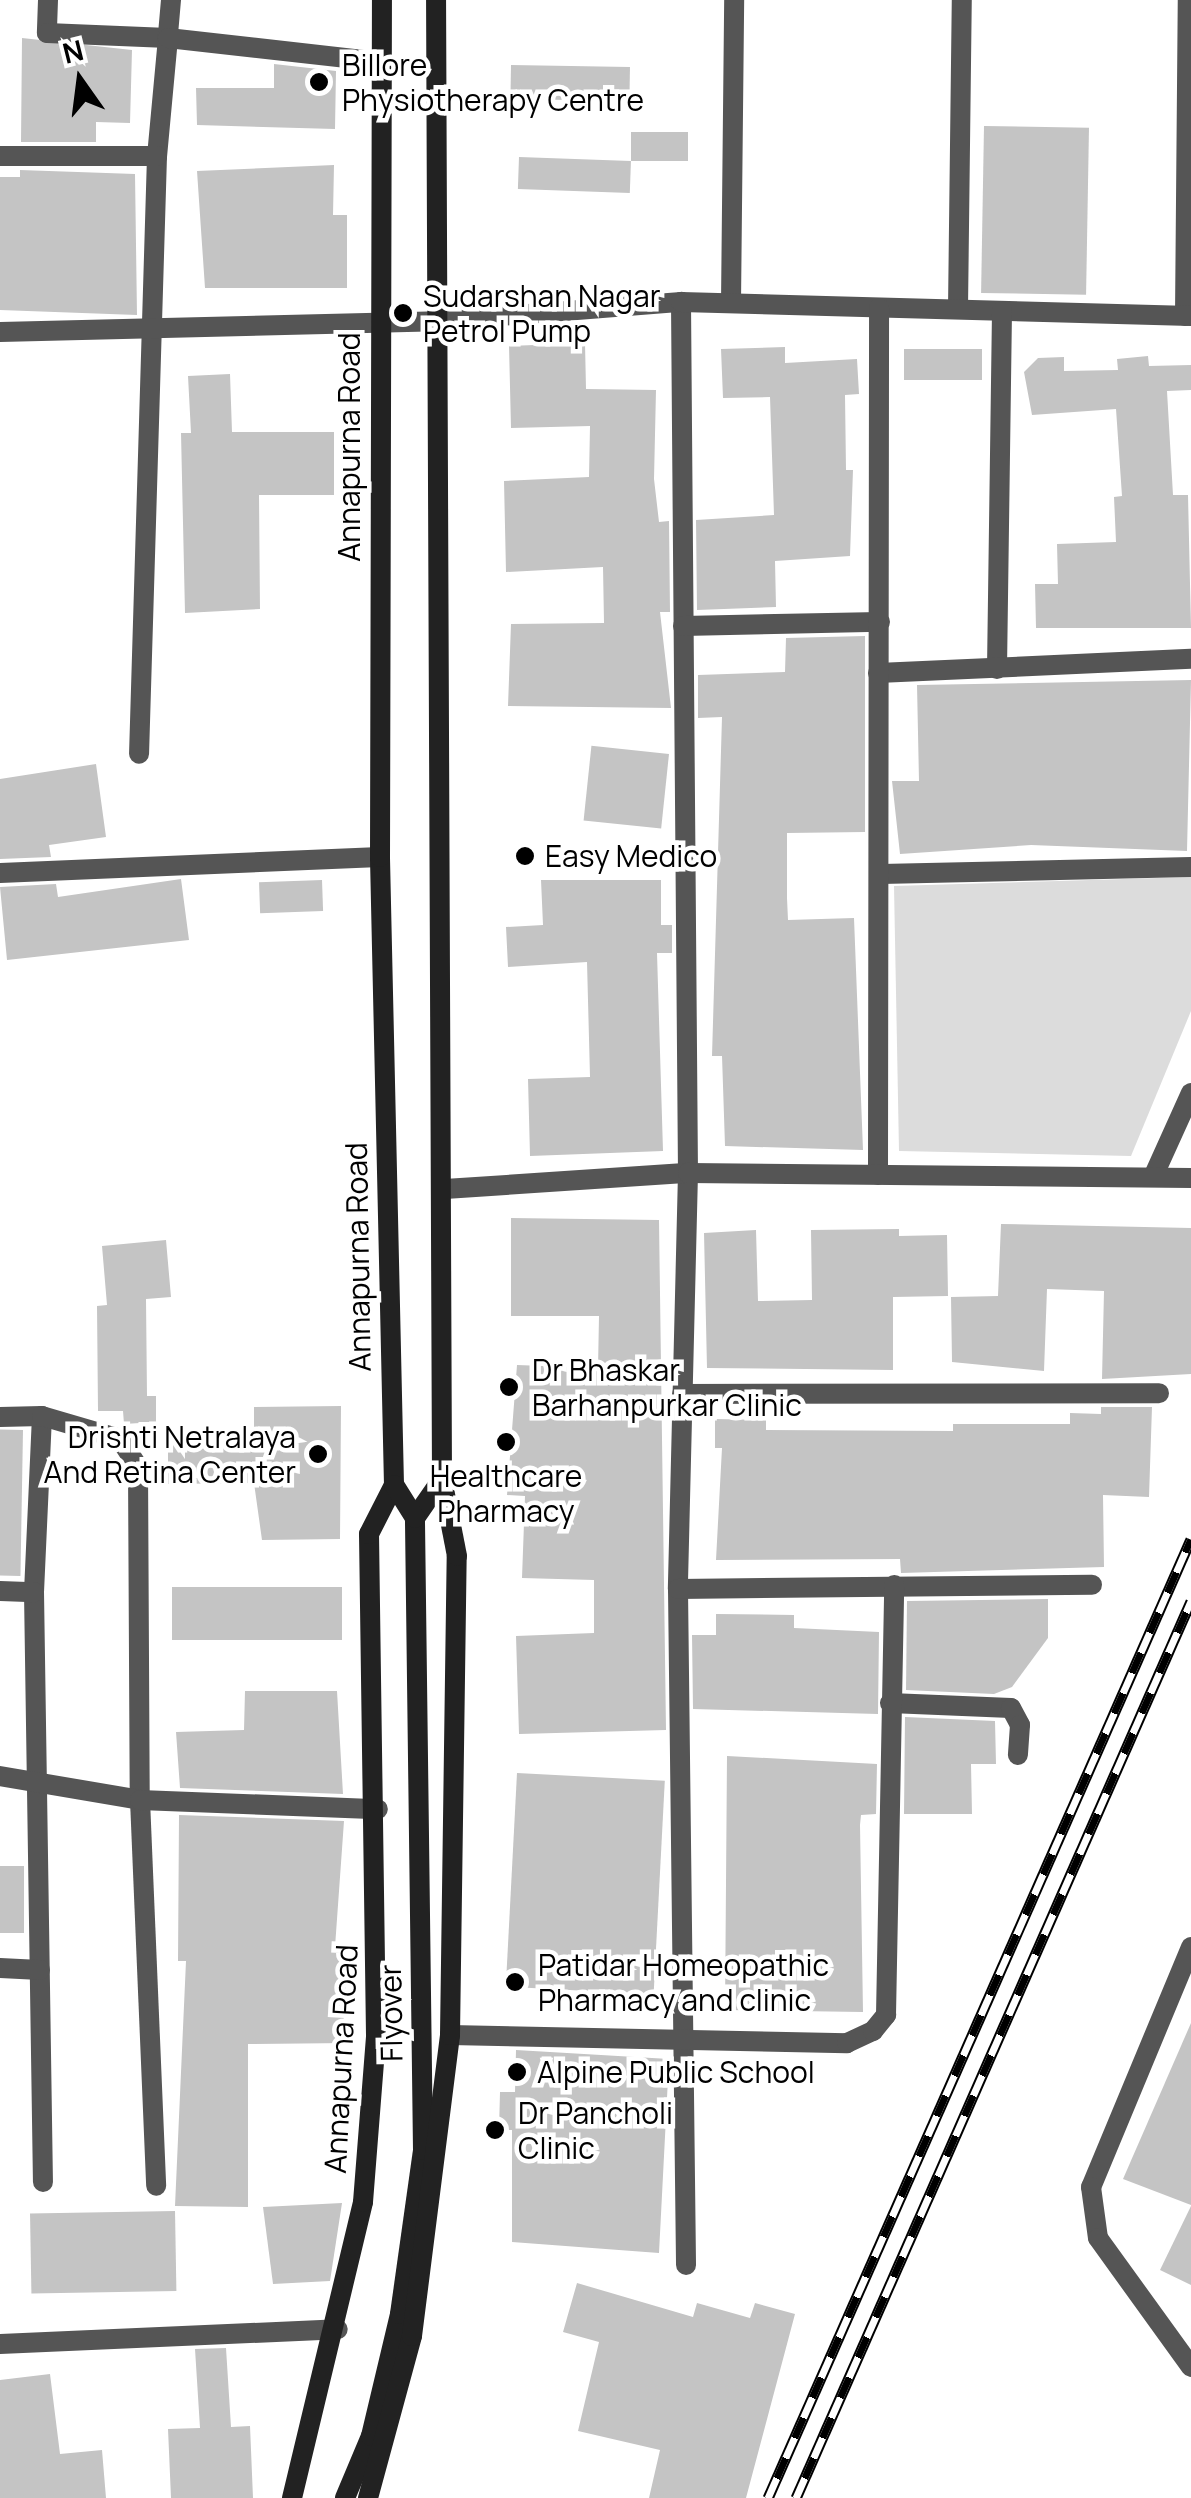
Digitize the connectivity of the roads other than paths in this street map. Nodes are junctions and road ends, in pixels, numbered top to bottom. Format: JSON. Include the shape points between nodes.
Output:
{"nodes":[{"id":1,"x":48,"y":0,"type":"edge"},
{"id":2,"x":171,"y":0,"type":"edge"},
{"id":3,"x":382,"y":0,"type":"edge"},
{"id":4,"x":436,"y":0,"type":"edge"},
{"id":5,"x":734,"y":0,"type":"edge"},
{"id":6,"x":962,"y":0,"type":"edge"},
{"id":7,"x":1188,"y":0,"type":"edge"},
{"id":8,"x":168,"y":38,"type":"junction"},
{"id":9,"x":383,"y":62,"type":"junction"},
{"id":10,"x":0,"y":156,"type":"edge"},
{"id":11,"x":157,"y":156,"type":"junction"},
{"id":12,"x":1188,"y":156,"type":"edge"},
{"id":13,"x":681,"y":302,"type":"junction"},
{"id":14,"x":731,"y":304,"type":"junction"},
{"id":15,"x":879,"y":308,"type":"junction"},
{"id":16,"x":958,"y":310,"type":"junction"},
{"id":17,"x":1002,"y":310,"type":"junction"},
{"id":18,"x":1188,"y":316,"type":"edge"},
{"id":19,"x":438,"y":321,"type":"junction"},
{"id":20,"x":378,"y":323,"type":"junction"},
{"id":21,"x":152,"y":329,"type":"junction"},
{"id":22,"x":0,"y":332,"type":"edge"},
{"id":23,"x":880,"y":622,"type":"junction"},
{"id":24,"x":683,"y":626,"type":"junction"},
{"id":25,"x":1191,"y":659,"type":"edge"},
{"id":26,"x":997,"y":669,"type":"junction"},
{"id":27,"x":878,"y":673,"type":"junction"},
{"id":28,"x":139,"y":754,"type":"dead end"},
{"id":29,"x":380,"y":857,"type":"junction"},
{"id":30,"x":1191,"y":867,"type":"edge"},
{"id":31,"x":0,"y":873,"type":"edge"},
{"id":32,"x":881,"y":874,"type":"junction"},
{"id":33,"x":1191,"y":1093,"type":"edge"},
{"id":34,"x":688,"y":1172,"type":"junction"},
{"id":35,"x":878,"y":1175,"type":"junction"},
{"id":36,"x":1154,"y":1177,"type":"junction"},
{"id":37,"x":1191,"y":1178,"type":"edge"},
{"id":38,"x":444,"y":1189,"type":"junction"},
{"id":39,"x":1159,"y":1393,"type":"dead end"},
{"id":40,"x":682,"y":1394,"type":"junction"},
{"id":41,"x":42,"y":1416,"type":"junction"},
{"id":42,"x":0,"y":1417,"type":"edge"},
{"id":43,"x":442,"y":1479,"type":"junction"},
{"id":44,"x":394,"y":1486,"type":"junction"},
{"id":45,"x":415,"y":1518,"type":"junction"},
{"id":46,"x":894,"y":1585,"type":"junction"},
{"id":47,"x":1092,"y":1585,"type":"dead end"},
{"id":48,"x":678,"y":1589,"type":"junction"},
{"id":49,"x":0,"y":1591,"type":"edge"},
{"id":50,"x":34,"y":1592,"type":"junction"},
{"id":51,"x":890,"y":1703,"type":"junction"},
{"id":52,"x":1018,"y":1755,"type":"dead end"},
{"id":53,"x":0,"y":1776,"type":"edge"},
{"id":54,"x":37,"y":1777,"type":"junction"},
{"id":55,"x":140,"y":1800,"type":"junction"},
{"id":56,"x":378,"y":1809,"type":"junction"},
{"id":57,"x":1191,"y":1947,"type":"edge"},
{"id":58,"x":0,"y":1968,"type":"edge"},
{"id":59,"x":40,"y":1970,"type":"junction"},
{"id":60,"x":450,"y":2035,"type":"junction"},
{"id":61,"x":682,"y":2037,"type":"junction"},
{"id":62,"x":43,"y":2182,"type":"dead end"},
{"id":63,"x":156,"y":2186,"type":"dead end"},
{"id":64,"x":686,"y":2265,"type":"dead end"},
{"id":65,"x":338,"y":2329,"type":"junction"},
{"id":66,"x":0,"y":2344,"type":"edge"},
{"id":67,"x":1191,"y":2367,"type":"edge"},
{"id":68,"x":292,"y":2498,"type":"edge"},
{"id":69,"x":345,"y":2498,"type":"edge"},
{"id":70,"x":368,"y":2498,"type":"edge"}],
"edges":[{"from":1,"to":8,"type":"street","via":[[47,33]]},
{"from":2,"to":8,"type":"street"},
{"from":3,"to":9,"type":"main road","name":"Annapurna Road"},
{"from":4,"to":19,"type":"main road"},
{"from":5,"to":14,"type":"street"},
{"from":6,"to":16,"type":"street"},
{"from":7,"to":12,"type":"street"},
{"from":8,"to":9,"type":"street"},
{"from":8,"to":11,"type":"street"},
{"from":9,"to":20,"type":"main road","name":"Annapurna Road"},
{"from":10,"to":11,"type":"street"},
{"from":11,"to":21,"type":"street"},
{"from":12,"to":18,"type":"street"},
{"from":13,"to":14,"type":"street"},
{"from":13,"to":19,"type":"street"},
{"from":13,"to":24,"type":"street"},
{"from":14,"to":15,"type":"street"},
{"from":15,"to":16,"type":"street"},
{"from":15,"to":23,"type":"street"},
{"from":16,"to":17,"type":"street"},
{"from":17,"to":18,"type":"street"},
{"from":17,"to":26,"type":"street"},
{"from":19,"to":20,"type":"street"},
{"from":19,"to":38,"type":"main road"},
{"from":20,"to":21,"type":"street"},
{"from":20,"to":29,"type":"main road","name":"Annapurna Road"},
{"from":21,"to":22,"type":"street"},
{"from":21,"to":28,"type":"street"},
{"from":23,"to":24,"type":"street"},
{"from":23,"to":27,"type":"street"},
{"from":24,"to":34,"type":"street"},
{"from":25,"to":26,"type":"street"},
{"from":26,"to":27,"type":"street"},
{"from":27,"to":32,"type":"street"},
{"from":29,"to":31,"type":"street"},
{"from":29,"to":44,"type":"main road","name":"Annapurna Road"},
{"from":30,"to":32,"type":"street"},
{"from":32,"to":35,"type":"street"},
{"from":33,"to":36,"type":"street"},
{"from":34,"to":35,"type":"street"},
{"from":34,"to":38,"type":"street"},
{"from":34,"to":40,"type":"street"},
{"from":35,"to":36,"type":"street"},
{"from":36,"to":37,"type":"street"},
{"from":38,"to":43,"type":"main road"},
{"from":39,"to":40,"type":"street"},
{"from":40,"to":48,"type":"street"},
{"from":41,"to":42,"type":"street"},
{"from":41,"to":50,"type":"street"},
{"from":41,"to":55,"type":"street","via":[[120,1439],[138,1467]]},
{"from":43,"to":45,"type":"main road"},
{"from":43,"to":60,"type":"main road","via":[[457,1556]]},
{"from":44,"to":45,"type":"main road"},
{"from":44,"to":56,"type":"main road","name":"Annapurna Road","via":[[369,1534]]},
{"from":45,"to":69,"type":"main road","name":"Flyover","via":[[422,2150],[400,2314],[370,2436]]},
{"from":46,"to":47,"type":"street"},
{"from":46,"to":48,"type":"street"},
{"from":46,"to":51,"type":"street"},
{"from":48,"to":61,"type":"street"},
{"from":49,"to":50,"type":"street"},
{"from":50,"to":54,"type":"street"},
{"from":51,"to":52,"type":"street","via":[[1011,1708],[1020,1724]]},
{"from":51,"to":61,"type":"street","via":[[886,2015],[847,2044]]},
{"from":53,"to":54,"type":"street"},
{"from":54,"to":55,"type":"street"},
{"from":54,"to":59,"type":"street"},
{"from":55,"to":56,"type":"street"},
{"from":55,"to":63,"type":"street"},
{"from":56,"to":65,"type":"main road","name":"Annapurna Road","via":[[376,2035],[364,2202]]},
{"from":57,"to":67,"type":"street","via":[[1091,2186],[1098,2238]]},
{"from":58,"to":59,"type":"street"},
{"from":59,"to":62,"type":"street"},
{"from":60,"to":61,"type":"street"},
{"from":60,"to":70,"type":"main road","via":[[412,2336]]},
{"from":61,"to":64,"type":"street"},
{"from":65,"to":66,"type":"street"},
{"from":65,"to":68,"type":"main road","name":"Annapurna Road"}]}
